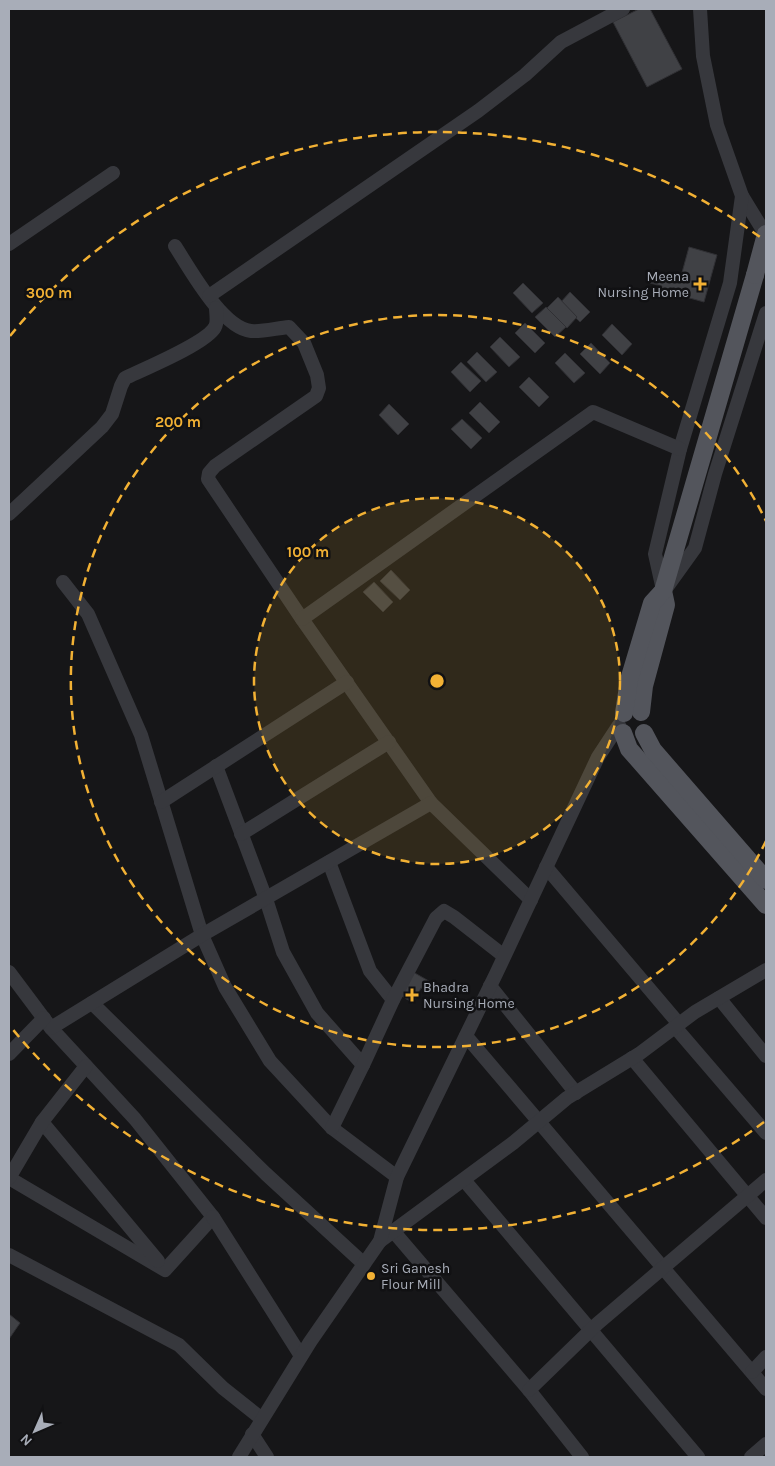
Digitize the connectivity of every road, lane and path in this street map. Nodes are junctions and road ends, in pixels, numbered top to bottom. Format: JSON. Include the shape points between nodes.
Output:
{"nodes":[{"id":1,"x":622,"y":9,"type":"edge"},
{"id":2,"x":700,"y":9,"type":"edge"},
{"id":3,"x":113,"y":173,"type":"dead end"},
{"id":4,"x":742,"y":196,"type":"junction"},
{"id":5,"x":766,"y":235,"type":"edge"},
{"id":6,"x":9,"y":244,"type":"edge"},
{"id":7,"x":175,"y":246,"type":"dead end"},
{"id":8,"x":213,"y":302,"type":"junction"},
{"id":9,"x":766,"y":313,"type":"edge"},
{"id":10,"x":680,"y":449,"type":"junction"},
{"id":11,"x":9,"y":514,"type":"edge"},
{"id":12,"x":63,"y":582,"type":"dead end"},
{"id":13,"x":663,"y":591,"type":"junction"},
{"id":14,"x":302,"y":619,"type":"junction"},
{"id":15,"x":346,"y":682,"type":"junction"},
{"id":16,"x":627,"y":721,"type":"junction"},
{"id":17,"x":389,"y":742,"type":"junction"},
{"id":18,"x":216,"y":766,"type":"junction"},
{"id":19,"x":161,"y":802,"type":"junction"},
{"id":20,"x":431,"y":803,"type":"junction"},
{"id":21,"x":241,"y":834,"type":"junction"},
{"id":22,"x":329,"y":862,"type":"junction"},
{"id":23,"x":546,"y":867,"type":"junction"},
{"id":24,"x":766,"y":880,"type":"edge"},
{"id":25,"x":266,"y":899,"type":"junction"},
{"id":26,"x":531,"y":900,"type":"junction"},
{"id":27,"x":766,"y":905,"type":"edge"},
{"id":28,"x":202,"y":935,"type":"junction"},
{"id":29,"x":504,"y":956,"type":"junction"},
{"id":30,"x":766,"y":970,"type":"edge"},
{"id":31,"x":9,"y":972,"type":"edge"},
{"id":32,"x":490,"y":986,"type":"junction"},
{"id":33,"x":719,"y":998,"type":"junction"},
{"id":34,"x":392,"y":1000,"type":"junction"},
{"id":35,"x":92,"y":1003,"type":"junction"},
{"id":36,"x":47,"y":1023,"type":"junction"},
{"id":37,"x":677,"y":1026,"type":"junction"},
{"id":38,"x":466,"y":1036,"type":"junction"},
{"id":39,"x":9,"y":1054,"type":"edge"},
{"id":40,"x":766,"y":1056,"type":"edge"},
{"id":41,"x":632,"y":1058,"type":"junction"},
{"id":42,"x":363,"y":1065,"type":"junction"},
{"id":43,"x":86,"y":1066,"type":"junction"},
{"id":44,"x":576,"y":1093,"type":"junction"},
{"id":45,"x":42,"y":1122,"type":"junction"},
{"id":46,"x":538,"y":1122,"type":"junction"},
{"id":47,"x":332,"y":1128,"type":"junction"},
{"id":48,"x":766,"y":1133,"type":"edge"},
{"id":49,"x":397,"y":1177,"type":"junction"},
{"id":50,"x":9,"y":1178,"type":"edge"},
{"id":51,"x":464,"y":1180,"type":"junction"},
{"id":52,"x":766,"y":1180,"type":"edge"},
{"id":53,"x":749,"y":1196,"type":"junction"},
{"id":54,"x":213,"y":1217,"type":"junction"},
{"id":55,"x":766,"y":1218,"type":"edge"},
{"id":56,"x":394,"y":1232,"type":"junction"},
{"id":57,"x":380,"y":1241,"type":"junction"},
{"id":58,"x":9,"y":1255,"type":"edge"},
{"id":59,"x":364,"y":1264,"type":"junction"},
{"id":60,"x":663,"y":1269,"type":"junction"},
{"id":61,"x":165,"y":1270,"type":"junction"},
{"id":62,"x":590,"y":1330,"type":"junction"},
{"id":63,"x":301,"y":1356,"type":"junction"},
{"id":64,"x":766,"y":1357,"type":"edge"},
{"id":65,"x":752,"y":1372,"type":"junction"},
{"id":66,"x":766,"y":1388,"type":"edge"},
{"id":67,"x":529,"y":1390,"type":"junction"},
{"id":68,"x":262,"y":1419,"type":"junction"},
{"id":69,"x":252,"y":1434,"type":"junction"},
{"id":70,"x":766,"y":1444,"type":"edge"},
{"id":71,"x":239,"y":1457,"type":"edge"},
{"id":72,"x":267,"y":1457,"type":"edge"},
{"id":73,"x":582,"y":1457,"type":"edge"},
{"id":74,"x":698,"y":1457,"type":"edge"},
{"id":75,"x":751,"y":1457,"type":"edge"}],
"edges":[{"from":1,"to":8,"type":"street","via":[[561,42],[478,111]]},
{"from":2,"to":4,"type":"street","via":[[703,56],[717,125]]},
{"from":3,"to":6,"type":"street"},
{"from":4,"to":5,"type":"street"},
{"from":4,"to":10,"type":"street","via":[[730,283]]},
{"from":5,"to":13,"type":"main road","bridge":true},
{"from":7,"to":8,"type":"street"},
{"from":8,"to":11,"type":"street","via":[[216,326],[210,333],[126,378],[112,414],[102,427]]},
{"from":8,"to":14,"type":"street","via":[[230,322],[241,329],[289,327],[304,343],[317,375],[319,388],[316,396],[215,466],[208,479]]},
{"from":9,"to":13,"type":"street","via":[[695,548]]},
{"from":10,"to":13,"type":"street","via":[[654,554]]},
{"from":10,"to":14,"type":"street","via":[[593,412]]},
{"from":12,"to":19,"type":"street","via":[[88,614],[141,735]]},
{"from":13,"to":16,"type":"main road","via":[[666,605],[644,686]]},
{"from":14,"to":15,"type":"street"},
{"from":15,"to":17,"type":"street"},
{"from":15,"to":18,"type":"street"},
{"from":16,"to":23,"type":"street","via":[[598,757]]},
{"from":16,"to":24,"type":"main road","via":[[631,738],[644,733],[653,750]]},
{"from":16,"to":27,"type":"main road","via":[[629,749]]},
{"from":17,"to":20,"type":"street"},
{"from":17,"to":21,"type":"street"},
{"from":18,"to":19,"type":"street"},
{"from":18,"to":21,"type":"street"},
{"from":19,"to":28,"type":"street"},
{"from":20,"to":22,"type":"street"},
{"from":20,"to":26,"type":"street"},
{"from":21,"to":25,"type":"street"},
{"from":22,"to":25,"type":"street"},
{"from":22,"to":34,"type":"street","via":[[370,971]]},
{"from":23,"to":26,"type":"street"},
{"from":23,"to":37,"type":"street"},
{"from":25,"to":28,"type":"street"},
{"from":25,"to":42,"type":"street","via":[[283,952],[317,1013]]},
{"from":26,"to":29,"type":"street"},
{"from":28,"to":35,"type":"street"},
{"from":28,"to":47,"type":"street","via":[[225,987],[270,1062]]},
{"from":29,"to":32,"type":"street"},
{"from":29,"to":34,"type":"street","via":[[444,911],[436,918]]},
{"from":30,"to":33,"type":"street"},
{"from":31,"to":36,"type":"street"},
{"from":32,"to":38,"type":"street"},
{"from":32,"to":44,"type":"street"},
{"from":33,"to":37,"type":"street"},
{"from":33,"to":40,"type":"street"},
{"from":34,"to":42,"type":"street"},
{"from":35,"to":36,"type":"street"},
{"from":35,"to":59,"type":"street","via":[[266,1174]]},
{"from":36,"to":39,"type":"street"},
{"from":36,"to":43,"type":"street"},
{"from":37,"to":41,"type":"street"},
{"from":37,"to":48,"type":"street"},
{"from":38,"to":46,"type":"street"},
{"from":38,"to":49,"type":"street"},
{"from":41,"to":44,"type":"street"},
{"from":41,"to":53,"type":"street"},
{"from":42,"to":47,"type":"street"},
{"from":43,"to":45,"type":"street"},
{"from":43,"to":54,"type":"street","via":[[135,1119]]},
{"from":44,"to":46,"type":"street"},
{"from":45,"to":50,"type":"street"},
{"from":45,"to":61,"type":"street"},
{"from":46,"to":51,"type":"street"},
{"from":46,"to":60,"type":"street"},
{"from":47,"to":49,"type":"street"},
{"from":49,"to":57,"type":"street"},
{"from":50,"to":61,"type":"street"},
{"from":51,"to":56,"type":"street"},
{"from":51,"to":62,"type":"street"},
{"from":52,"to":53,"type":"street"},
{"from":53,"to":55,"type":"street"},
{"from":53,"to":60,"type":"street"},
{"from":54,"to":61,"type":"street"},
{"from":54,"to":63,"type":"street"},
{"from":56,"to":57,"type":"street"},
{"from":56,"to":67,"type":"street"},
{"from":57,"to":59,"type":"street"},
{"from":58,"to":68,"type":"street","via":[[179,1345],[222,1388]]},
{"from":59,"to":63,"type":"street"},
{"from":60,"to":62,"type":"street"},
{"from":60,"to":65,"type":"street"},
{"from":62,"to":67,"type":"street"},
{"from":62,"to":74,"type":"street"},
{"from":63,"to":68,"type":"street"},
{"from":64,"to":65,"type":"street"},
{"from":65,"to":66,"type":"street"},
{"from":67,"to":73,"type":"street"},
{"from":68,"to":69,"type":"street"},
{"from":69,"to":71,"type":"street"},
{"from":69,"to":72,"type":"street"},
{"from":70,"to":75,"type":"street"}]}
